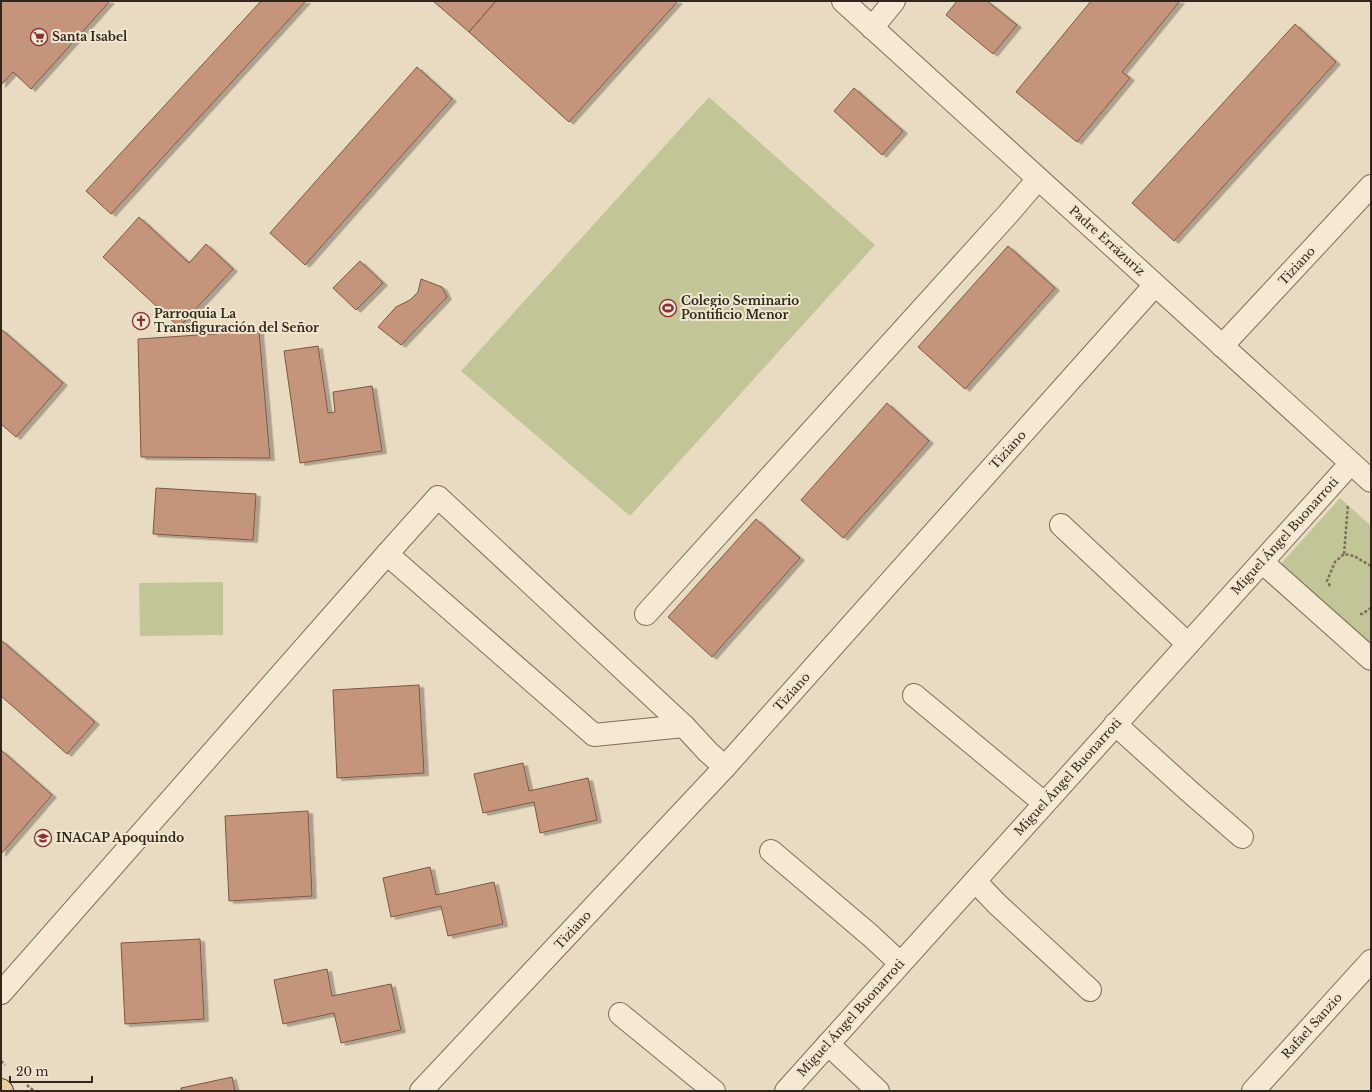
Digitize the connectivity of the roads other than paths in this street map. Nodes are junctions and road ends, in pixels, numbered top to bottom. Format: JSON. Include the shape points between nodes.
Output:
{"nodes":[{"id":1,"x":843,"y":1,"type":"edge"},
{"id":2,"x":894,"y":1,"type":"edge"},
{"id":3,"x":872,"y":28,"type":"junction"},
{"id":4,"x":1038,"y":179,"type":"junction"},
{"id":5,"x":1371,"y":186,"type":"edge"},
{"id":6,"x":1155,"y":285,"type":"junction"},
{"id":7,"x":1222,"y":346,"type":"junction"},
{"id":8,"x":1351,"y":463,"type":"junction"},
{"id":9,"x":1371,"y":481,"type":"edge"},
{"id":10,"x":1062,"y":525,"type":"dead end"},
{"id":11,"x":387,"y":554,"type":"junction"},
{"id":12,"x":1262,"y":562,"type":"junction"},
{"id":13,"x":646,"y":614,"type":"dead end"},
{"id":14,"x":1188,"y":644,"type":"junction"},
{"id":15,"x":1371,"y":660,"type":"edge"},
{"id":16,"x":914,"y":695,"type":"dead end"},
{"id":17,"x":1116,"y":724,"type":"junction"},
{"id":18,"x":684,"y":726,"type":"junction"},
{"id":19,"x":725,"y":767,"type":"junction"},
{"id":20,"x":1044,"y":803,"type":"junction"},
{"id":21,"x":1242,"y":837,"type":"dead end"},
{"id":22,"x":771,"y":851,"type":"dead end"},
{"id":23,"x":974,"y":881,"type":"junction"},
{"id":24,"x":1371,"y":961,"type":"edge"},
{"id":25,"x":900,"y":963,"type":"junction"},
{"id":26,"x":1090,"y":990,"type":"dead end"},
{"id":27,"x":1,"y":993,"type":"edge"},
{"id":28,"x":620,"y":1014,"type":"dead end"},
{"id":29,"x":828,"y":1044,"type":"junction"},
{"id":30,"x":422,"y":1091,"type":"edge"},
{"id":31,"x":714,"y":1091,"type":"edge"},
{"id":32,"x":786,"y":1091,"type":"edge"},
{"id":33,"x":878,"y":1091,"type":"edge"},
{"id":34,"x":1253,"y":1091,"type":"edge"}],
"edges":[{"from":1,"to":3,"type":"street","name":"Padre Errázuriz"},
{"from":2,"to":3,"type":"street"},
{"from":3,"to":4,"type":"street","name":"Padre Errázuriz"},
{"from":4,"to":6,"type":"street","name":"Padre Errázuriz"},
{"from":4,"to":13,"type":"street"},
{"from":5,"to":7,"type":"street","name":"Tiziano"},
{"from":6,"to":7,"type":"street","name":"Padre Errázuriz"},
{"from":6,"to":19,"type":"street","name":"Tiziano"},
{"from":7,"to":8,"type":"street","name":"Padre Errázuriz"},
{"from":8,"to":9,"type":"street","name":"Padre Errázuriz"},
{"from":8,"to":12,"type":"street","name":"Miguel Ángel Buonarroti"},
{"from":10,"to":14,"type":"street"},
{"from":11,"to":18,"type":"street","via":[[594,735]]},
{"from":11,"to":18,"type":"street","via":[[438,497]]},
{"from":11,"to":27,"type":"street"},
{"from":12,"to":14,"type":"street","name":"Miguel Ángel Buonarroti"},
{"from":12,"to":15,"type":"street"},
{"from":14,"to":17,"type":"street","name":"Miguel Ángel Buonarroti"},
{"from":16,"to":20,"type":"street"},
{"from":17,"to":20,"type":"street","name":"Miguel Ángel Buonarroti"},
{"from":17,"to":21,"type":"street"},
{"from":18,"to":19,"type":"street"},
{"from":19,"to":30,"type":"street","name":"Tiziano"},
{"from":20,"to":23,"type":"street","name":"Miguel Ángel Buonarroti"},
{"from":22,"to":25,"type":"street"},
{"from":23,"to":25,"type":"street","name":"Miguel Ángel Buonarroti"},
{"from":23,"to":26,"type":"street"},
{"from":24,"to":34,"type":"street","name":"Rafael Sanzio"},
{"from":25,"to":29,"type":"street","name":"Miguel Ángel Buonarroti"},
{"from":28,"to":31,"type":"street"},
{"from":29,"to":32,"type":"street","name":"Miguel Ángel Buonarroti"},
{"from":29,"to":33,"type":"street"}]}
